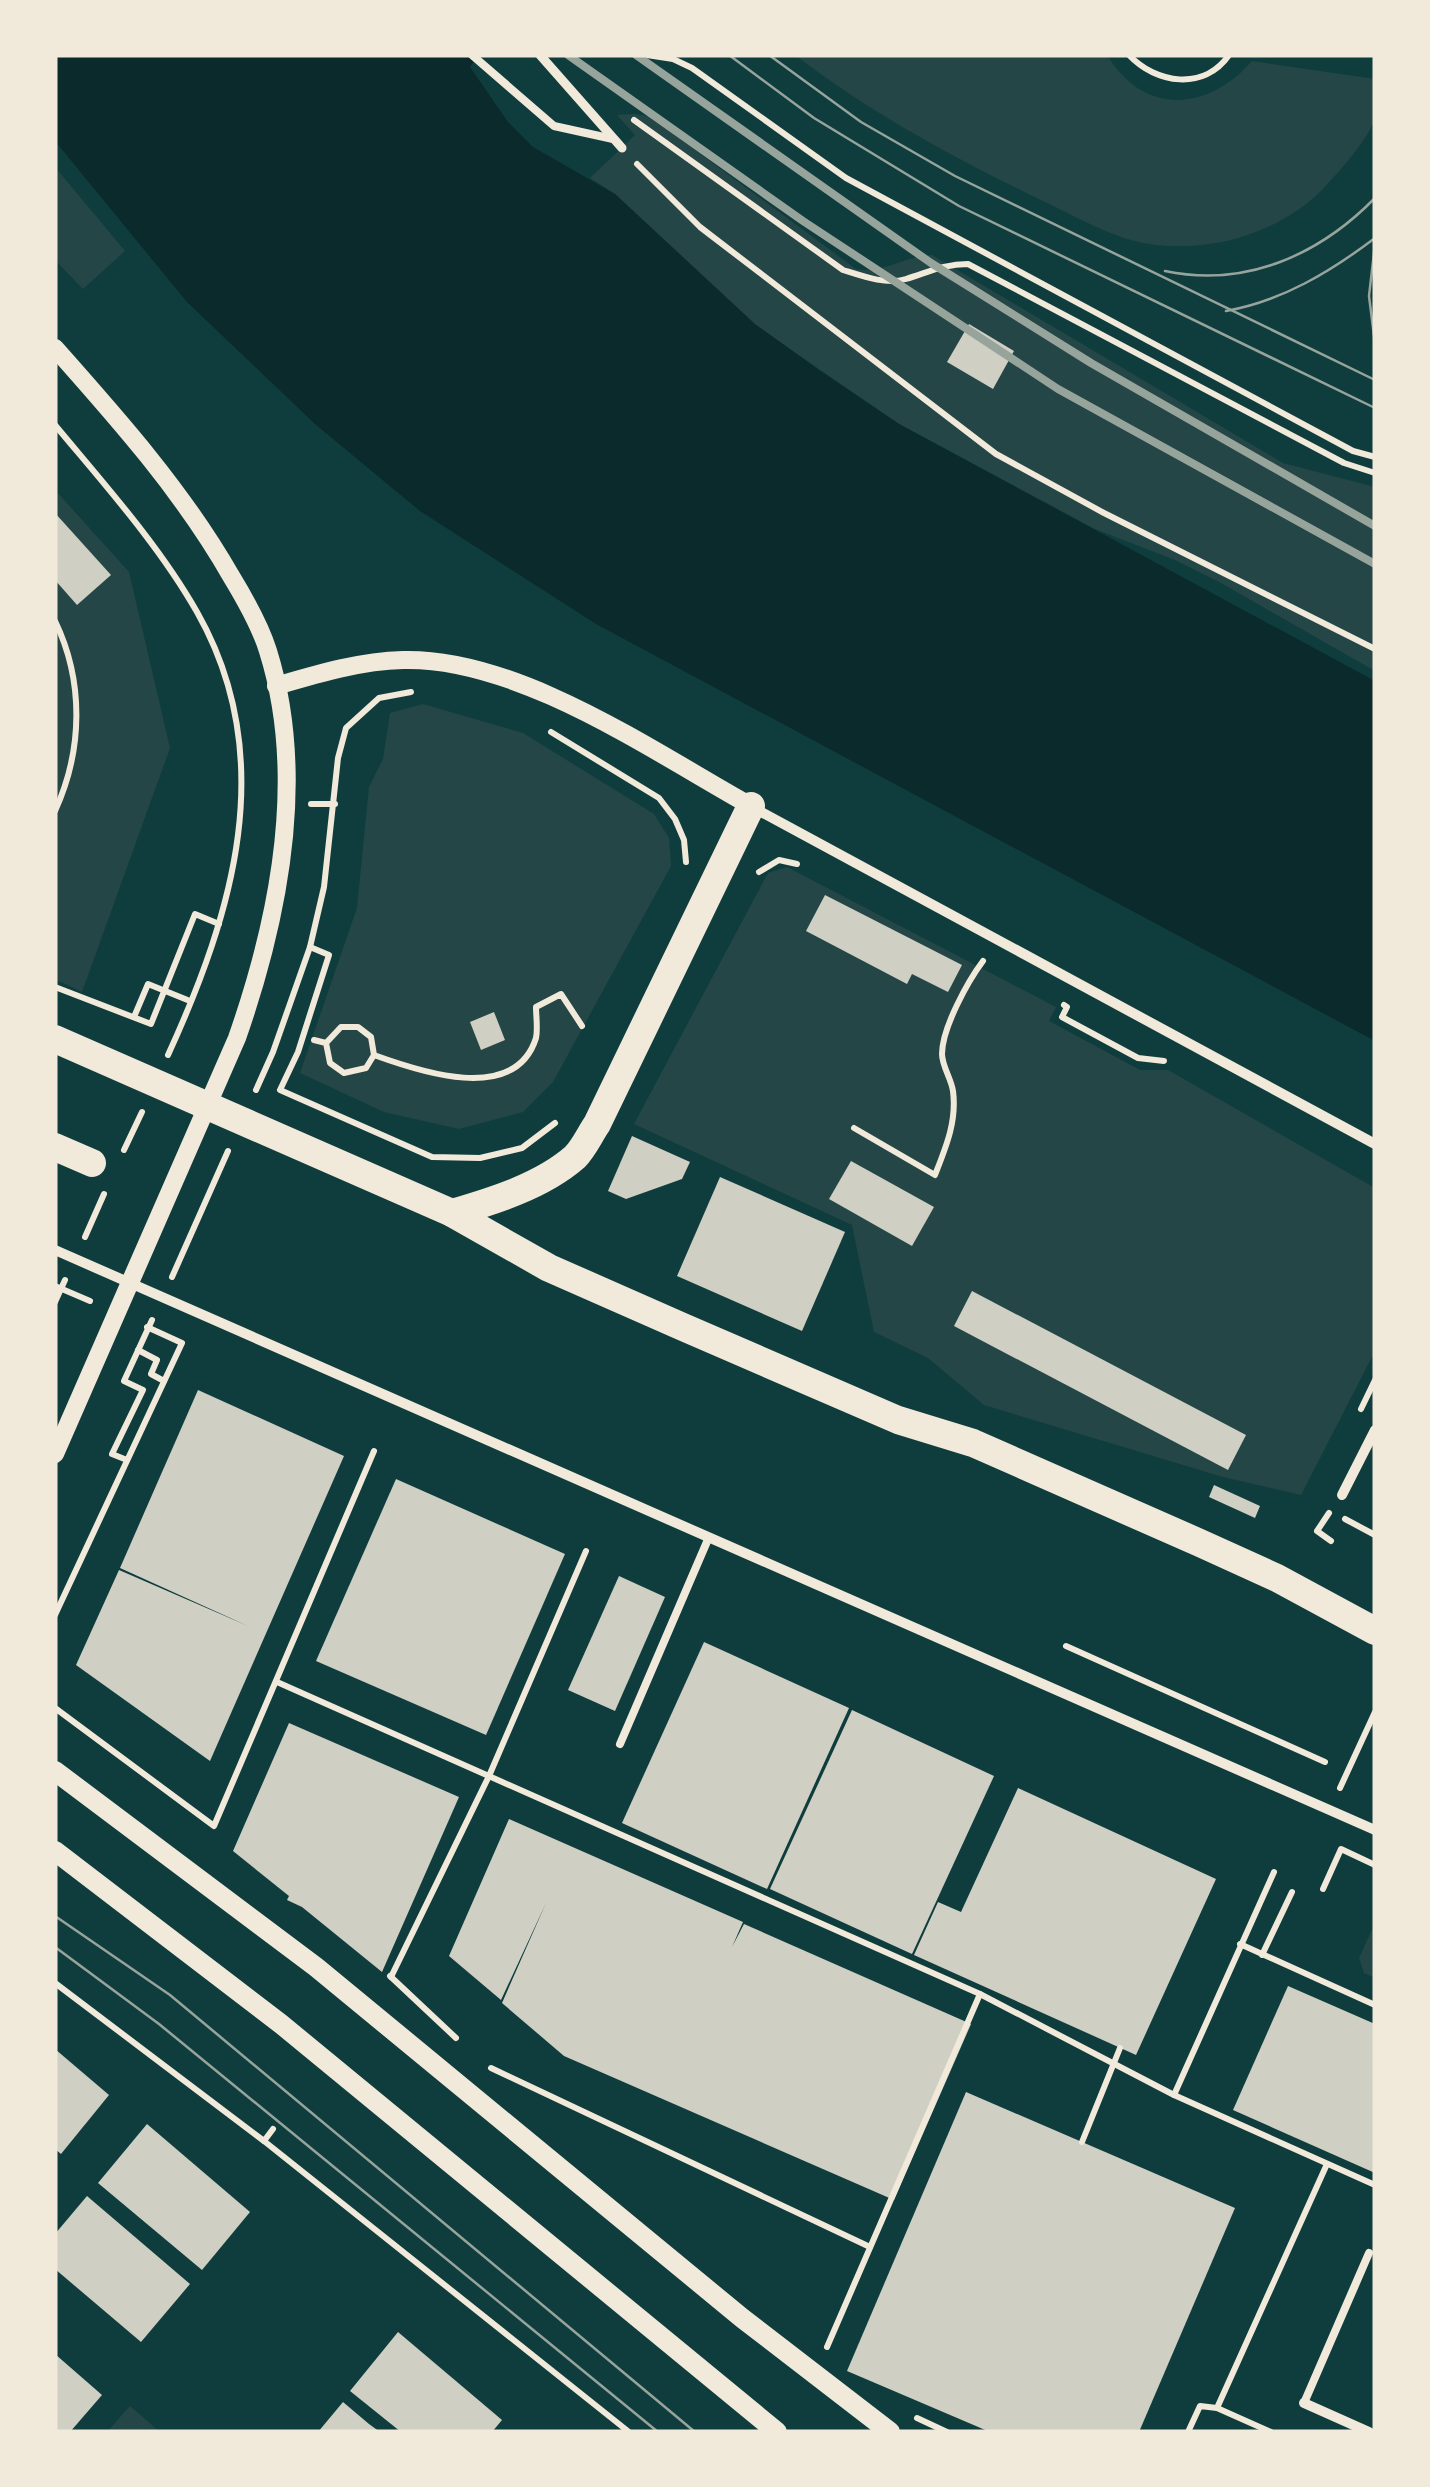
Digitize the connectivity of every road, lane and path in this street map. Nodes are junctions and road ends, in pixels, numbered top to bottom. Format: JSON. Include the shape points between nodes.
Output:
{"nodes":[{"id":1,"x":472,"y":55,"type":"edge"},
{"id":2,"x":540,"y":55,"type":"edge"},
{"id":3,"x":648,"y":55,"type":"edge"},
{"id":4,"x":1130,"y":55,"type":"edge"},
{"id":5,"x":1229,"y":55,"type":"edge"},
{"id":6,"x":627,"y":114,"type":"dead end"},
{"id":7,"x":613,"y":139,"type":"junction"},
{"id":8,"x":622,"y":148,"type":"joint"},
{"id":9,"x":55,"y":348,"type":"edge"},
{"id":10,"x":56,"y":426,"type":"edge"},
{"id":11,"x":1375,"y":458,"type":"edge"},
{"id":12,"x":1375,"y":473,"type":"edge"},
{"id":13,"x":55,"y":620,"type":"edge"},
{"id":14,"x":1375,"y":650,"type":"edge"},
{"id":15,"x":276,"y":686,"type":"junction"},
{"id":16,"x":417,"y":691,"type":"dead end"},
{"id":17,"x":545,"y":729,"type":"dead end"},
{"id":18,"x":55,"y":781,"type":"edge"},
{"id":19,"x":65,"y":786,"type":"junction"},
{"id":20,"x":751,"y":806,"type":"junction"},
{"id":21,"x":55,"y":811,"type":"edge"},
{"id":22,"x":812,"y":871,"type":"dead end"},
{"id":23,"x":681,"y":876,"type":"dead end"},
{"id":24,"x":756,"y":876,"type":"dead end"},
{"id":25,"x":310,"y":947,"type":"junction"},
{"id":26,"x":966,"y":952,"type":"dead end"},
{"id":27,"x":983,"y":961,"type":"junction"},
{"id":28,"x":1000,"y":970,"type":"dead end"},
{"id":29,"x":55,"y":987,"type":"edge"},
{"id":30,"x":1050,"y":998,"type":"dead end"},
{"id":31,"x":190,"y":1001,"type":"dead end"},
{"id":32,"x":134,"y":1017,"type":"junction"},
{"id":33,"x":582,"y":1026,"type":"dead end"},
{"id":34,"x":55,"y":1039,"type":"edge"},
{"id":35,"x":314,"y":1040,"type":"dead end"},
{"id":36,"x":326,"y":1044,"type":"junction"},
{"id":37,"x":374,"y":1055,"type":"junction"},
{"id":38,"x":1168,"y":1062,"type":"dead end"},
{"id":39,"x":249,"y":1105,"type":"dead end"},
{"id":40,"x":560,"y":1119,"type":"dead end"},
{"id":41,"x":854,"y":1128,"type":"dead end"},
{"id":42,"x":233,"y":1140,"type":"dead end"},
{"id":43,"x":1375,"y":1144,"type":"edge"},
{"id":44,"x":55,"y":1147,"type":"edge"},
{"id":45,"x":92,"y":1163,"type":"dead end"},
{"id":46,"x":452,"y":1212,"type":"junction"},
{"id":47,"x":55,"y":1250,"type":"edge"},
{"id":48,"x":170,"y":1280,"type":"dead end"},
{"id":49,"x":154,"y":1315,"type":"dead end"},
{"id":50,"x":182,"y":1343,"type":"dead end"},
{"id":51,"x":138,"y":1350,"type":"junction"},
{"id":52,"x":164,"y":1381,"type":"junction"},
{"id":53,"x":1375,"y":1430,"type":"edge"},
{"id":54,"x":374,"y":1451,"type":"dead end"},
{"id":55,"x":55,"y":1454,"type":"edge"},
{"id":56,"x":127,"y":1460,"type":"junction"},
{"id":57,"x":1342,"y":1494,"type":"dead end"},
{"id":58,"x":1331,"y":1511,"type":"dead end"},
{"id":59,"x":1375,"y":1535,"type":"edge"},
{"id":60,"x":710,"y":1537,"type":"junction"},
{"id":61,"x":586,"y":1551,"type":"dead end"},
{"id":62,"x":55,"y":1615,"type":"edge"},
{"id":63,"x":1375,"y":1631,"type":"edge"},
{"id":64,"x":1066,"y":1646,"type":"dead end"},
{"id":65,"x":278,"y":1682,"type":"junction"},
{"id":66,"x":55,"y":1708,"type":"edge"},
{"id":67,"x":1375,"y":1712,"type":"edge"},
{"id":68,"x":620,"y":1744,"type":"dead end"},
{"id":69,"x":1325,"y":1762,"type":"dead end"},
{"id":70,"x":55,"y":1771,"type":"edge"},
{"id":71,"x":489,"y":1776,"type":"junction"},
{"id":72,"x":1338,"y":1791,"type":"dead end"},
{"id":73,"x":1375,"y":1830,"type":"edge"},
{"id":74,"x":55,"y":1851,"type":"edge"},
{"id":75,"x":1375,"y":1865,"type":"edge"},
{"id":76,"x":1274,"y":1872,"type":"dead end"},
{"id":77,"x":1322,"y":1889,"type":"dead end"},
{"id":78,"x":1292,"y":1892,"type":"dead end"},
{"id":79,"x":1240,"y":1944,"type":"junction"},
{"id":80,"x":1262,"y":1955,"type":"junction"},
{"id":81,"x":55,"y":1982,"type":"edge"},
{"id":82,"x":980,"y":1994,"type":"junction"},
{"id":83,"x":1375,"y":2005,"type":"edge"},
{"id":84,"x":458,"y":2040,"type":"dead end"},
{"id":85,"x":1120,"y":2048,"type":"dead end"},
{"id":86,"x":485,"y":2066,"type":"dead end"},
{"id":87,"x":1174,"y":2095,"type":"junction"},
{"id":88,"x":274,"y":2129,"type":"dead end"},
{"id":89,"x":264,"y":2142,"type":"junction"},
{"id":90,"x":1082,"y":2142,"type":"dead end"},
{"id":91,"x":1327,"y":2164,"type":"junction"},
{"id":92,"x":1375,"y":2184,"type":"edge"},
{"id":93,"x":870,"y":2247,"type":"junction"},
{"id":94,"x":1369,"y":2253,"type":"dead end"},
{"id":95,"x":824,"y":2354,"type":"dead end"},
{"id":96,"x":1304,"y":2403,"type":"joint"},
{"id":97,"x":1218,"y":2408,"type":"junction"},
{"id":98,"x":914,"y":2417,"type":"dead end"},
{"id":99,"x":629,"y":2432,"type":"edge"},
{"id":100,"x":776,"y":2432,"type":"edge"},
{"id":101,"x":890,"y":2432,"type":"edge"},
{"id":102,"x":947,"y":2432,"type":"edge"},
{"id":103,"x":1188,"y":2432,"type":"edge"},
{"id":104,"x":1271,"y":2432,"type":"edge"},
{"id":105,"x":1369,"y":2432,"type":"edge"}],
"edges":[{"from":1,"to":7,"type":"lane","via":[[554,126]]},
{"from":2,"to":7,"type":"street"},
{"from":3,"to":11,"type":"path","via":[[692,68],[846,178]]},
{"from":4,"to":5,"type":"path","via":[[1156,76],[1188,80],[1208,74]]},
{"from":6,"to":12,"type":"path","via":[[843,270],[903,281],[946,264],[968,264],[1344,463]]},
{"from":7,"to":8,"type":"street"},
{"from":8,"to":14,"type":"path","via":[[700,227],[996,454]]},
{"from":9,"to":15,"type":"street","via":[[181,496],[213,544],[246,600]]},
{"from":10,"to":32,"type":"path","via":[[172,572],[220,659],[236,713],[243,802],[219,924],[196,914],[151,1024]]},
{"from":13,"to":19,"type":"path","via":[[70,652],[78,708]]},
{"from":15,"to":20,"type":"street","via":[[403,660],[498,674]]},
{"from":15,"to":55,"type":"street","via":[[284,752],[283,854],[268,940],[237,1038]]},
{"from":16,"to":25,"type":"path","via":[[379,698],[346,728]]},
{"from":17,"to":23,"type":"path","via":[[659,798],[684,840]]},
{"from":18,"to":19,"type":"path"},
{"from":19,"to":21,"type":"path"},
{"from":20,"to":43,"type":"street"},
{"from":20,"to":46,"type":"highway","via":[[576,1156],[522,1188]]},
{"from":22,"to":24,"type":"path","via":[[779,860]]},
{"from":25,"to":39,"type":"path"},
{"from":25,"to":40,"type":"path","via":[[329,955],[280,1090],[432,1157],[480,1158],[522,1148]]},
{"from":26,"to":27,"type":"path"},
{"from":27,"to":28,"type":"path"},
{"from":27,"to":41,"type":"path","via":[[945,1033],[941,1057],[954,1112],[935,1175]]},
{"from":29,"to":32,"type":"path"},
{"from":30,"to":38,"type":"path","via":[[1067,1007],[1062,1017],[1138,1058]]},
{"from":31,"to":32,"type":"path","via":[[148,984]]},
{"from":33,"to":37,"type":"path","via":[[562,994],[536,1007],[536,1038],[521,1062],[469,1080]]},
{"from":34,"to":46,"type":"highway"},
{"from":35,"to":36,"type":"path"},
{"from":36,"to":37,"type":"path","via":[[330,1062],[344,1073],[366,1068]]},
{"from":36,"to":37,"type":"path","via":[[340,1027],[358,1026],[372,1037]]},
{"from":42,"to":48,"type":"path"},
{"from":44,"to":45,"type":"highway"},
{"from":46,"to":63,"type":"highway","via":[[549,1268],[898,1420],[973,1443],[1276,1578]]},
{"from":47,"to":60,"type":"street"},
{"from":49,"to":51,"type":"path"},
{"from":50,"to":52,"type":"path"},
{"from":51,"to":52,"type":"path","via":[[157,1360],[150,1374]]},
{"from":51,"to":56,"type":"path","via":[[124,1381],[143,1390],[112,1454]]},
{"from":52,"to":56,"type":"path"},
{"from":53,"to":57,"type":"street"},
{"from":54,"to":65,"type":"path"},
{"from":56,"to":62,"type":"path"},
{"from":58,"to":59,"type":"path"},
{"from":60,"to":68,"type":"lane"},
{"from":60,"to":73,"type":"street"},
{"from":61,"to":71,"type":"path"},
{"from":64,"to":69,"type":"path"},
{"from":65,"to":66,"type":"path","via":[[214,1826]]},
{"from":65,"to":71,"type":"path"},
{"from":67,"to":72,"type":"path"},
{"from":70,"to":101,"type":"main road","via":[[316,1967]]},
{"from":71,"to":82,"type":"path"},
{"from":71,"to":84,"type":"path","via":[[391,1975]]},
{"from":74,"to":100,"type":"main road","via":[[281,2024]]},
{"from":75,"to":77,"type":"path","via":[[1341,1849]]},
{"from":76,"to":79,"type":"path"},
{"from":78,"to":80,"type":"path"},
{"from":79,"to":80,"type":"path"},
{"from":79,"to":87,"type":"path"},
{"from":80,"to":83,"type":"path"},
{"from":81,"to":89,"type":"path"},
{"from":82,"to":87,"type":"path"},
{"from":82,"to":93,"type":"path"},
{"from":85,"to":90,"type":"path"},
{"from":86,"to":93,"type":"path"},
{"from":87,"to":91,"type":"path"},
{"from":88,"to":89,"type":"path"},
{"from":89,"to":99,"type":"path"},
{"from":91,"to":92,"type":"path"},
{"from":91,"to":97,"type":"path"},
{"from":93,"to":95,"type":"path"},
{"from":94,"to":96,"type":"lane"},
{"from":96,"to":105,"type":"street"},
{"from":97,"to":103,"type":"path","via":[[1200,2406]]},
{"from":97,"to":104,"type":"path"},
{"from":98,"to":102,"type":"path"}]}
